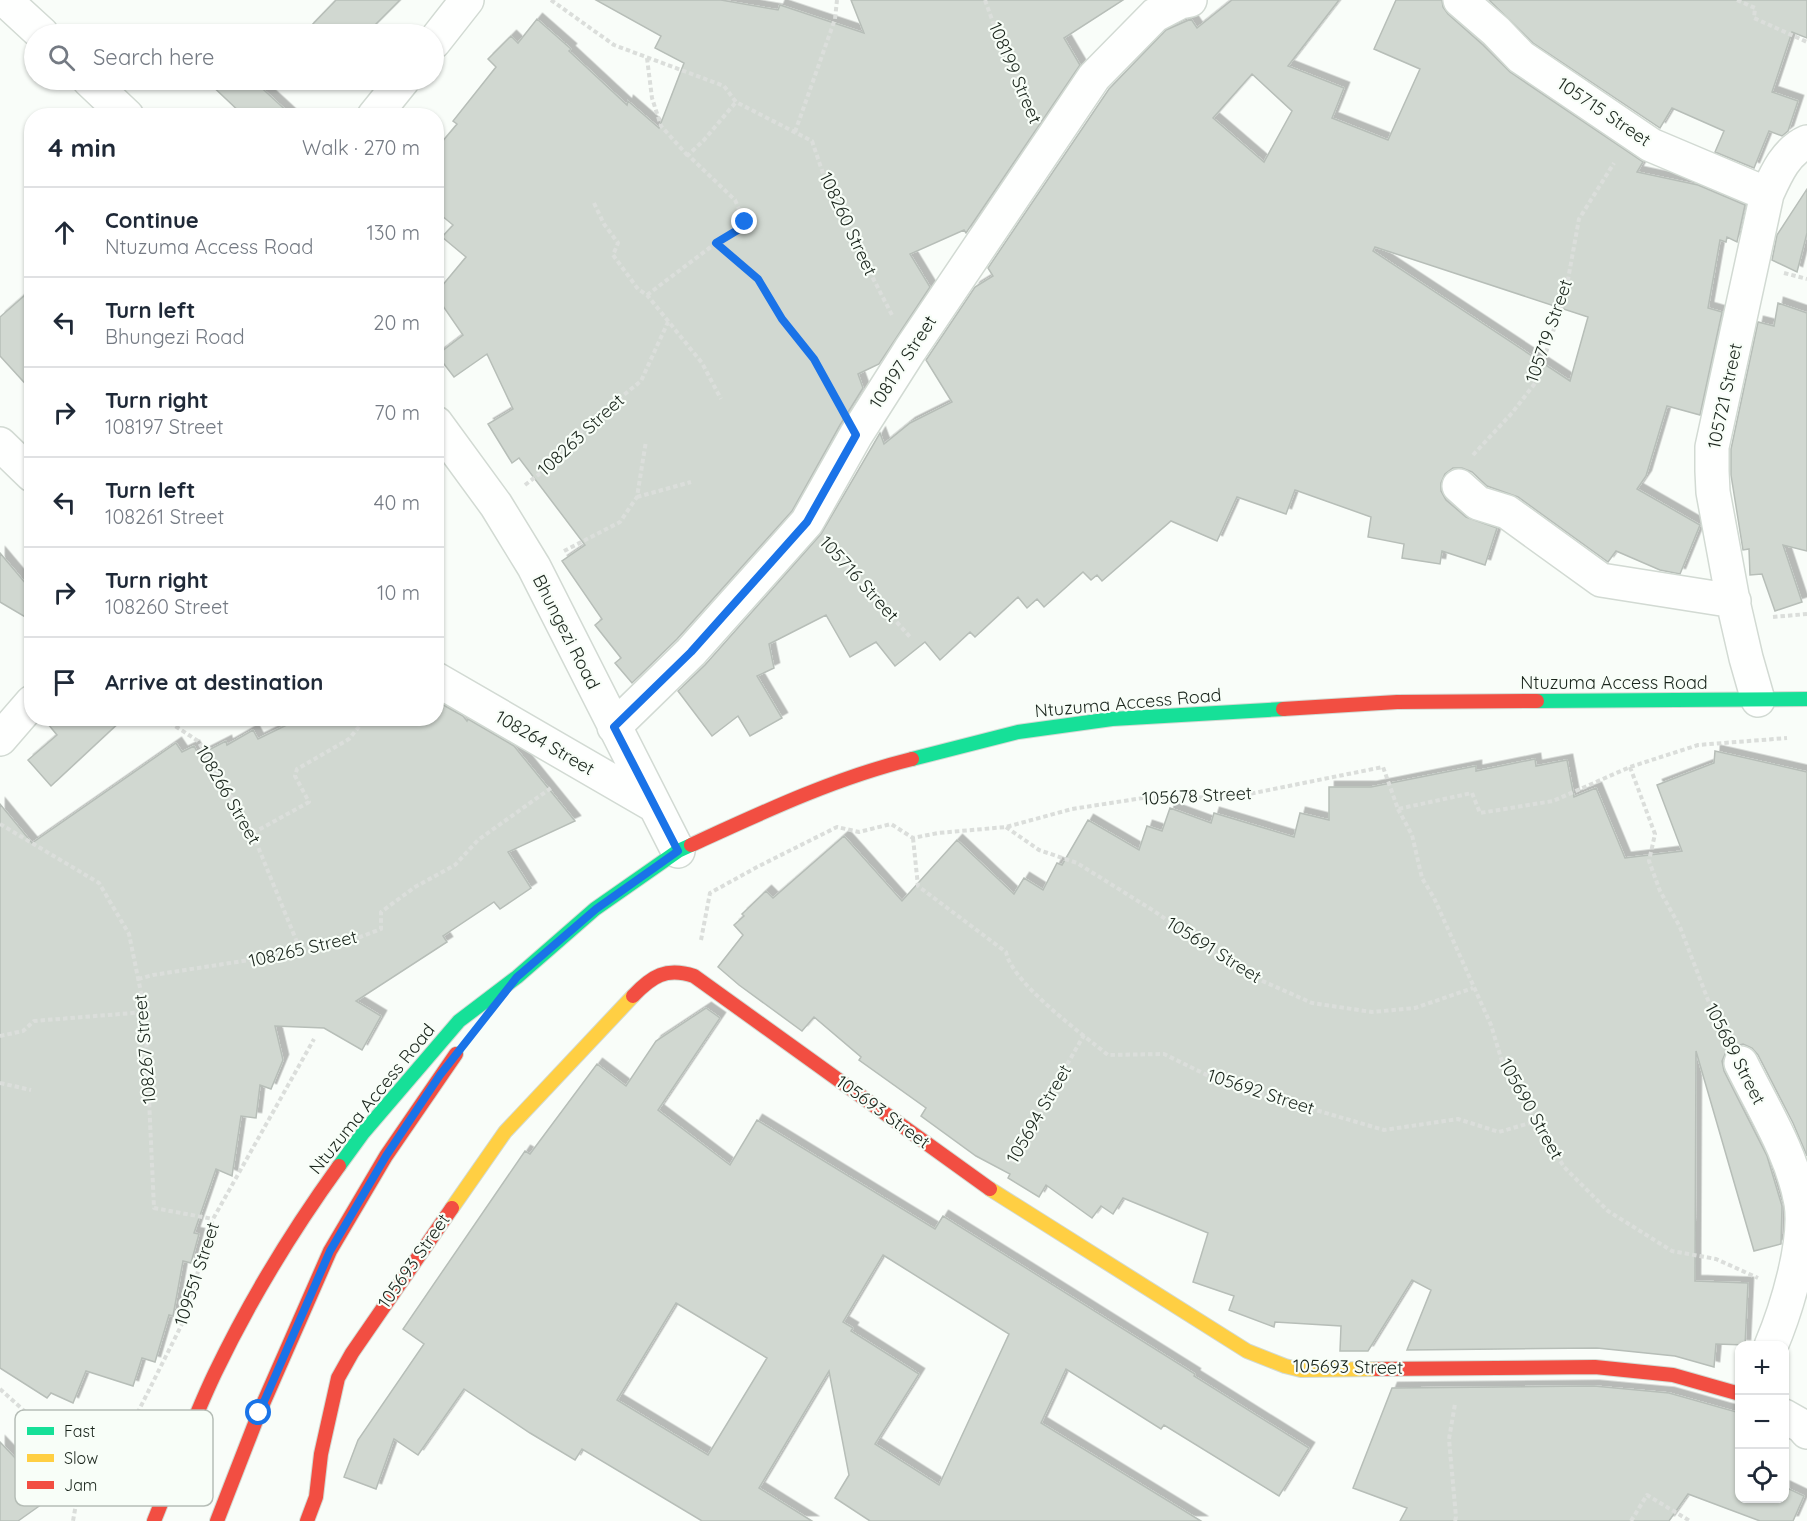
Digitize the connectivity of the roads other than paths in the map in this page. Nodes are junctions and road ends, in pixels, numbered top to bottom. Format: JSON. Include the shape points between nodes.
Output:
{"nodes":[{"id":1,"x":5,"y":0,"type":"edge"},
{"id":2,"x":467,"y":0,"type":"edge"},
{"id":3,"x":1190,"y":0,"type":"edge"},
{"id":4,"x":1460,"y":0,"type":"edge"},
{"id":5,"x":31,"y":24,"type":"edge"},
{"id":6,"x":444,"y":29,"type":"edge"},
{"id":7,"x":100,"y":90,"type":"edge"},
{"id":8,"x":395,"y":90,"type":"edge"},
{"id":9,"x":119,"y":108,"type":"edge"},
{"id":10,"x":380,"y":108,"type":"edge"},
{"id":11,"x":1807,"y":142,"type":"edge"},
{"id":12,"x":1767,"y":194,"type":"junction"},
{"id":13,"x":444,"y":434,"type":"edge"},
{"id":14,"x":0,"y":444,"type":"edge"},
{"id":15,"x":24,"y":467,"type":"edge"},
{"id":16,"x":1459,"y":486,"type":"road end"},
{"id":17,"x":1734,"y":601,"type":"junction"},
{"id":18,"x":444,"y":684,"type":"edge"},
{"id":19,"x":1807,"y":699,"type":"edge"},
{"id":20,"x":1758,"y":700,"type":"junction"},
{"id":21,"x":24,"y":711,"type":"edge"},
{"id":22,"x":614,"y":727,"type":"junction"},
{"id":23,"x":0,"y":739,"type":"edge"},
{"id":24,"x":655,"y":806,"type":"junction"},
{"id":25,"x":678,"y":851,"type":"junction"},
{"id":26,"x":517,"y":977,"type":"junction"},
{"id":27,"x":482,"y":1022,"type":"dead end"},
{"id":28,"x":468,"y":1040,"type":"dead end"},
{"id":29,"x":1741,"y":1064,"type":"road end"},
{"id":30,"x":1773,"y":1341,"type":"edge"},
{"id":31,"x":1735,"y":1393,"type":"edge"},
{"id":32,"x":199,"y":1410,"type":"edge"},
{"id":33,"x":1789,"y":1418,"type":"edge"},
{"id":34,"x":1807,"y":1432,"type":"edge"},
{"id":35,"x":160,"y":1506,"type":"edge"},
{"id":36,"x":154,"y":1521,"type":"edge"},
{"id":37,"x":217,"y":1521,"type":"edge"},
{"id":38,"x":307,"y":1521,"type":"edge"}],
"edges":[{"from":1,"to":5,"type":"street"},
{"from":2,"to":6,"type":"street"},
{"from":3,"to":22,"type":"street","name":"108197 Street","via":[[1155,15],[1094,77],[910,350],[807,522],[691,652]]},
{"from":4,"to":12,"type":"street","name":"105715 Street","via":[[1521,57],[1651,145]]},
{"from":7,"to":9,"type":"street"},
{"from":8,"to":10,"type":"street"},
{"from":11,"to":12,"type":"street","name":"105721 Street","via":[[1790,153]]},
{"from":12,"to":17,"type":"street","name":"105721 Street","via":[[1712,447],[1713,492]]},
{"from":13,"to":22,"type":"street","name":"Bhungezi Road","via":[[496,505],[534,567]]},
{"from":14,"to":15,"type":"street"},
{"from":16,"to":17,"type":"street","via":[[1478,503],[1507,512],[1601,580]]},
{"from":17,"to":20,"type":"street","name":"105721 Street"},
{"from":18,"to":24,"type":"street","name":"108264 Street"},
{"from":19,"to":20,"type":"street","name":"Ntuzuma Access Road"},
{"from":20,"to":25,"type":"street","name":"Ntuzuma Access Road","via":[[1397,702],[1112,719],[1030,730],[845,779]]},
{"from":21,"to":23,"type":"street"},
{"from":22,"to":24,"type":"street","name":"Bhungezi Road"},
{"from":24,"to":25,"type":"street","name":"Bhungezi Road"},
{"from":25,"to":26,"type":"street","name":"Ntuzuma Access Road","via":[[596,909]]},
{"from":26,"to":27,"type":"street","name":"Ntuzuma Access Road"},
{"from":26,"to":32,"type":"street","name":"Ntuzuma Access Road","via":[[459,1022],[363,1133],[303,1216],[259,1288]]},
{"from":28,"to":37,"type":"street","name":"Ntuzuma Access Road","via":[[386,1156],[330,1251]]},
{"from":29,"to":30,"type":"street","name":"105689 Street","via":[[1784,1150],[1802,1214],[1800,1248]]},
{"from":31,"to":38,"type":"street","name":"105693 Street","via":[[1673,1375],[1595,1367],[1301,1370],[1266,1360],[994,1192],[694,976],[667,971],[644,985],[505,1132],[372,1322],[338,1378],[316,1497]]},
{"from":33,"to":34,"type":"street"},
{"from":35,"to":36,"type":"street","name":"Ntuzuma Access Road"}]}
